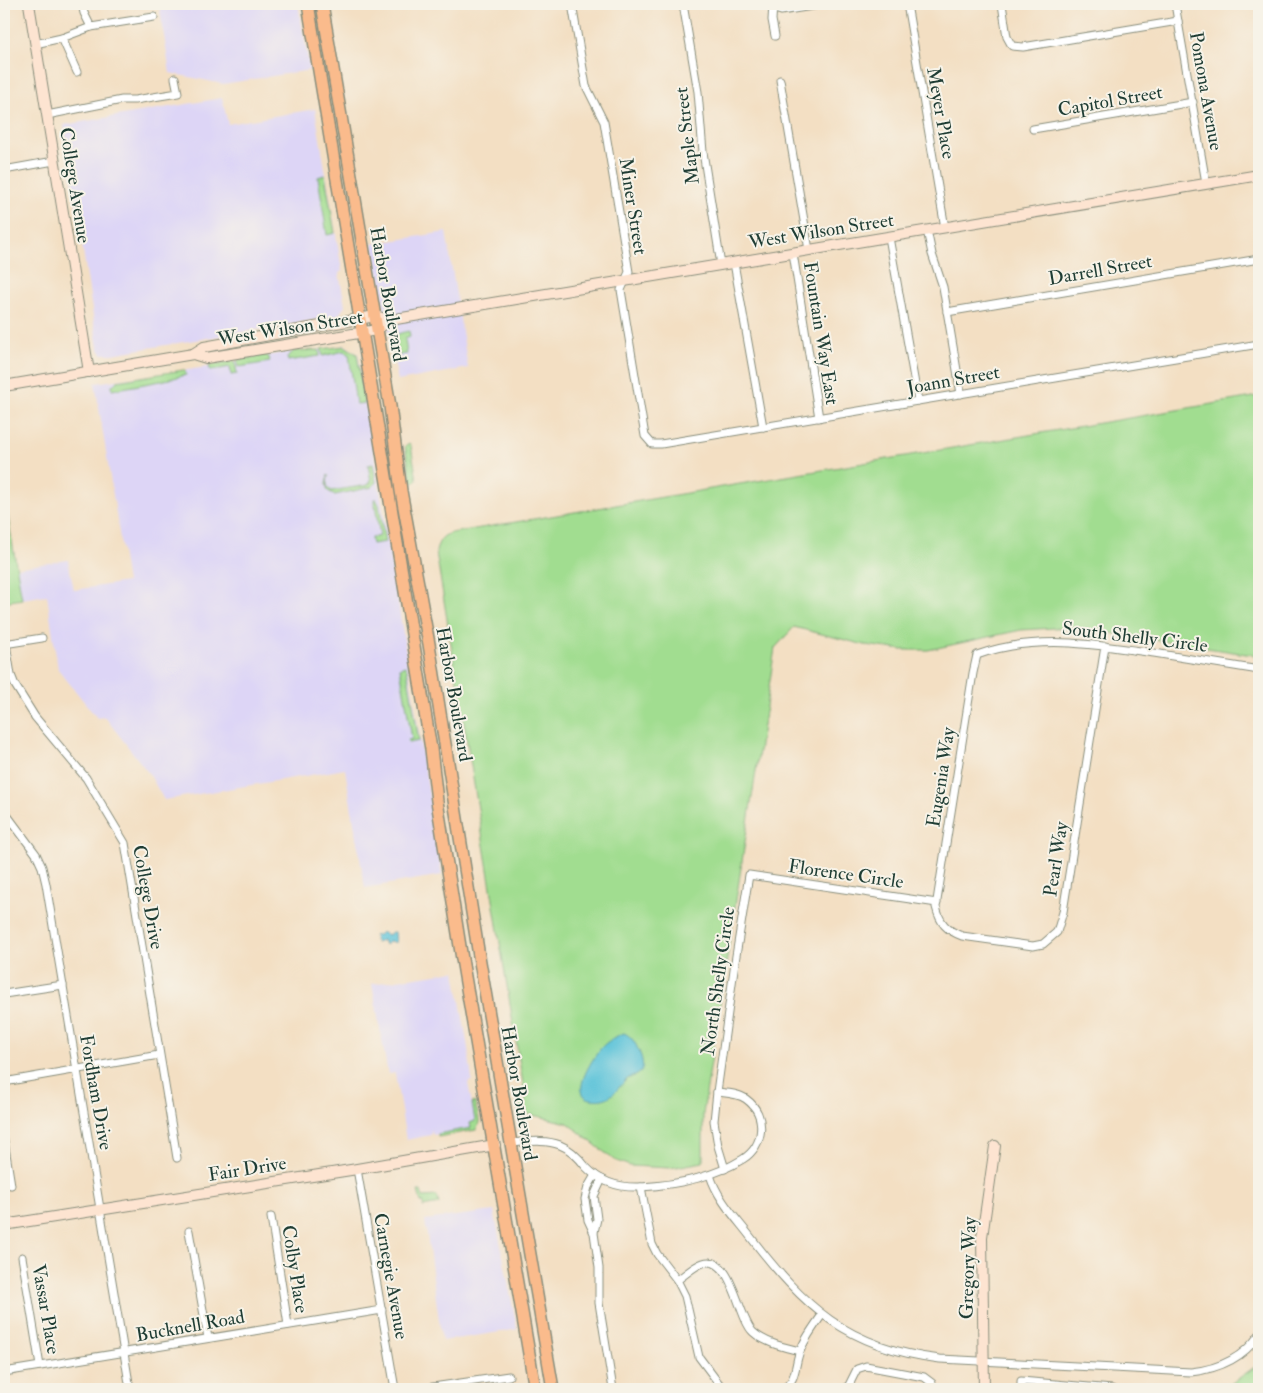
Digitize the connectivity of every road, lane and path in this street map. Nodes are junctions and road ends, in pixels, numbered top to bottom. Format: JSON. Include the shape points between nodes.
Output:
{"nodes":[{"id":1,"x":29,"y":4,"type":"edge"},
{"id":2,"x":82,"y":4,"type":"edge"},
{"id":3,"x":308,"y":4,"type":"edge"},
{"id":4,"x":322,"y":4,"type":"edge"},
{"id":5,"x":572,"y":4,"type":"edge"},
{"id":6,"x":683,"y":4,"type":"edge"},
{"id":7,"x":825,"y":4,"type":"edge"},
{"id":8,"x":907,"y":4,"type":"edge"},
{"id":9,"x":1002,"y":4,"type":"edge"},
{"id":10,"x":1175,"y":4,"type":"edge"},
{"id":11,"x":774,"y":7,"type":"edge"},
{"id":12,"x":154,"y":17,"type":"dead end"},
{"id":13,"x":1178,"y":21,"type":"junction"},
{"id":14,"x":91,"y":27,"type":"junction"},
{"id":15,"x":775,"y":36,"type":"dead end"},
{"id":16,"x":62,"y":38,"type":"junction"},
{"id":17,"x":35,"y":44,"type":"junction"},
{"id":18,"x":77,"y":72,"type":"dead end"},
{"id":19,"x":175,"y":78,"type":"dead end"},
{"id":20,"x":780,"y":80,"type":"dead end"},
{"id":21,"x":1193,"y":102,"type":"junction"},
{"id":22,"x":47,"y":115,"type":"junction"},
{"id":23,"x":1033,"y":129,"type":"dead end"},
{"id":24,"x":54,"y":161,"type":"junction"},
{"id":25,"x":4,"y":170,"type":"edge"},
{"id":26,"x":1259,"y":174,"type":"edge"},
{"id":27,"x":1206,"y":183,"type":"junction"},
{"id":28,"x":945,"y":228,"type":"junction"},
{"id":29,"x":927,"y":230,"type":"junction"},
{"id":30,"x":889,"y":237,"type":"junction"},
{"id":31,"x":809,"y":250,"type":"junction"},
{"id":32,"x":793,"y":253,"type":"junction"},
{"id":33,"x":1259,"y":259,"type":"edge"},
{"id":34,"x":734,"y":263,"type":"junction"},
{"id":35,"x":720,"y":265,"type":"junction"},
{"id":36,"x":624,"y":281,"type":"junction"},
{"id":37,"x":947,"y":312,"type":"junction"},
{"id":38,"x":375,"y":316,"type":"junction"},
{"id":39,"x":361,"y":319,"type":"junction"},
{"id":40,"x":388,"y":320,"type":"junction"},
{"id":41,"x":377,"y":330,"type":"junction"},
{"id":42,"x":363,"y":333,"type":"junction"},
{"id":43,"x":1259,"y":344,"type":"edge"},
{"id":44,"x":193,"y":354,"type":"junction"},
{"id":45,"x":89,"y":372,"type":"junction"},
{"id":46,"x":4,"y":386,"type":"edge"},
{"id":47,"x":961,"y":394,"type":"junction"},
{"id":48,"x":918,"y":401,"type":"junction"},
{"id":49,"x":819,"y":418,"type":"junction"},
{"id":50,"x":762,"y":427,"type":"junction"},
{"id":51,"x":652,"y":444,"type":"joint"},
{"id":52,"x":42,"y":638,"type":"dead end"},
{"id":53,"x":5,"y":644,"type":"edge"},
{"id":54,"x":1105,"y":646,"type":"junction"},
{"id":55,"x":977,"y":655,"type":"joint"},
{"id":56,"x":1259,"y":670,"type":"edge"},
{"id":57,"x":4,"y":811,"type":"edge"},
{"id":58,"x":749,"y":876,"type":"joint"},
{"id":59,"x":937,"y":903,"type":"junction"},
{"id":60,"x":63,"y":985,"type":"junction"},
{"id":61,"x":4,"y":994,"type":"edge"},
{"id":62,"x":159,"y":1054,"type":"junction"},
{"id":63,"x":76,"y":1069,"type":"junction"},
{"id":64,"x":4,"y":1082,"type":"edge"},
{"id":65,"x":717,"y":1092,"type":"junction"},
{"id":66,"x":4,"y":1141,"type":"edge"},
{"id":67,"x":511,"y":1143,"type":"junction"},
{"id":68,"x":495,"y":1145,"type":"junction"},
{"id":69,"x":995,"y":1146,"type":"dead end"},
{"id":70,"x":177,"y":1158,"type":"dead end"},
{"id":71,"x":357,"y":1168,"type":"junction"},
{"id":72,"x":725,"y":1169,"type":"junction"},
{"id":73,"x":595,"y":1174,"type":"junction"},
{"id":74,"x":710,"y":1175,"type":"junction"},
{"id":75,"x":602,"y":1179,"type":"junction"},
{"id":76,"x":11,"y":1186,"type":"dead end"},
{"id":77,"x":641,"y":1187,"type":"junction"},
{"id":78,"x":100,"y":1209,"type":"junction"},
{"id":79,"x":595,"y":1209,"type":"junction"},
{"id":80,"x":587,"y":1210,"type":"junction"},
{"id":81,"x":271,"y":1217,"type":"dead end"},
{"id":82,"x":4,"y":1225,"type":"edge"},
{"id":83,"x":189,"y":1231,"type":"dead end"},
{"id":84,"x":594,"y":1233,"type":"junction"},
{"id":85,"x":22,"y":1257,"type":"dead end"},
{"id":86,"x":677,"y":1280,"type":"junction"},
{"id":87,"x":382,"y":1310,"type":"junction"},
{"id":88,"x":822,"y":1315,"type":"junction"},
{"id":89,"x":288,"y":1325,"type":"junction"},
{"id":90,"x":1259,"y":1335,"type":"edge"},
{"id":91,"x":208,"y":1338,"type":"junction"},
{"id":92,"x":799,"y":1351,"type":"junction"},
{"id":93,"x":124,"y":1353,"type":"junction"},
{"id":94,"x":984,"y":1362,"type":"junction"},
{"id":95,"x":40,"y":1366,"type":"junction"},
{"id":96,"x":4,"y":1372,"type":"edge"},
{"id":97,"x":509,"y":1376,"type":"dead end"},
{"id":98,"x":1077,"y":1388,"type":"edge"},
{"id":99,"x":130,"y":1389,"type":"edge"},
{"id":100,"x":395,"y":1389,"type":"edge"},
{"id":101,"x":419,"y":1389,"type":"edge"},
{"id":102,"x":535,"y":1389,"type":"edge"},
{"id":103,"x":553,"y":1389,"type":"edge"},
{"id":104,"x":613,"y":1389,"type":"edge"},
{"id":105,"x":723,"y":1389,"type":"edge"},
{"id":106,"x":782,"y":1389,"type":"edge"},
{"id":107,"x":848,"y":1389,"type":"edge"},
{"id":108,"x":934,"y":1389,"type":"edge"},
{"id":109,"x":984,"y":1389,"type":"edge"},
{"id":110,"x":1021,"y":1389,"type":"edge"},
{"id":111,"x":1112,"y":1389,"type":"edge"}],
"edges":[{"from":1,"to":17,"type":"street","name":"College Avenue"},
{"from":2,"to":14,"type":"street"},
{"from":3,"to":39,"type":"main road","name":"Harbor Boulevard"},
{"from":4,"to":38,"type":"main road","name":"Harbor Boulevard"},
{"from":5,"to":36,"type":"street","name":"Miner Street","via":[[586,86],[604,122],[629,272]]},
{"from":6,"to":35,"type":"street","name":"Maple Street"},
{"from":7,"to":11,"type":"street","via":[[781,11]]},
{"from":8,"to":28,"type":"street","name":"Meyer Place"},
{"from":9,"to":13,"type":"street","via":[[1007,37],[1012,46],[1023,47]]},
{"from":10,"to":13,"type":"street","name":"Pomona Avenue"},
{"from":11,"to":15,"type":"street"},
{"from":12,"to":14,"type":"street"},
{"from":13,"to":21,"type":"street","name":"Pomona Avenue"},
{"from":14,"to":16,"type":"street"},
{"from":16,"to":17,"type":"street"},
{"from":16,"to":18,"type":"street"},
{"from":17,"to":22,"type":"street","name":"College Avenue"},
{"from":19,"to":22,"type":"street","via":[[178,93]]},
{"from":20,"to":31,"type":"street"},
{"from":21,"to":23,"type":"street","name":"Capitol Street"},
{"from":21,"to":27,"type":"street","name":"Pomona Avenue"},
{"from":22,"to":24,"type":"street","name":"College Avenue"},
{"from":24,"to":25,"type":"street"},
{"from":24,"to":45,"type":"street","name":"College Avenue"},
{"from":26,"to":27,"type":"street","name":"West Wilson Street"},
{"from":27,"to":28,"type":"street","name":"West Wilson Street"},
{"from":28,"to":29,"type":"street","name":"West Wilson Street"},
{"from":29,"to":30,"type":"street","name":"West Wilson Street"},
{"from":29,"to":37,"type":"street"},
{"from":30,"to":31,"type":"street","name":"West Wilson Street"},
{"from":30,"to":48,"type":"street"},
{"from":31,"to":32,"type":"street","name":"West Wilson Street"},
{"from":32,"to":34,"type":"street","name":"West Wilson Street"},
{"from":32,"to":49,"type":"street","name":"Fountain Way East"},
{"from":33,"to":37,"type":"street","name":"Darrell Street"},
{"from":34,"to":35,"type":"street","name":"West Wilson Street"},
{"from":34,"to":50,"type":"street"},
{"from":35,"to":36,"type":"street","name":"West Wilson Street"},
{"from":36,"to":40,"type":"street","name":"West Wilson Street"},
{"from":36,"to":51,"type":"street","name":"Miner Street","via":[[621,291],[645,436]]},
{"from":37,"to":47,"type":"street"},
{"from":38,"to":39,"type":"street","name":"West Wilson Street"},
{"from":38,"to":40,"type":"street","name":"West Wilson Street"},
{"from":38,"to":41,"type":"main road","name":"Harbor Boulevard"},
{"from":39,"to":42,"type":"main road","name":"Harbor Boulevard"},
{"from":39,"to":44,"type":"street","name":"West Wilson Street","via":[[204,346]]},
{"from":40,"to":41,"type":"street","name":"West Wilson Street"},
{"from":41,"to":42,"type":"street","name":"West Wilson Street"},
{"from":41,"to":67,"type":"main road","name":"Harbor Boulevard"},
{"from":42,"to":44,"type":"street","name":"West Wilson Street","via":[[206,358]]},
{"from":42,"to":68,"type":"main road","name":"Harbor Boulevard","via":[[462,959]]},
{"from":43,"to":47,"type":"street","name":"Joann Street"},
{"from":44,"to":45,"type":"street","name":"West Wilson Street"},
{"from":45,"to":46,"type":"street","name":"West Wilson Street"},
{"from":47,"to":48,"type":"street","name":"Joann Street"},
{"from":48,"to":49,"type":"street","name":"Joann Street"},
{"from":49,"to":50,"type":"street","name":"Joann Street"},
{"from":50,"to":51,"type":"street","name":"Joann Street"},
{"from":52,"to":53,"type":"street"},
{"from":53,"to":62,"type":"street","name":"College Drive","via":[[15,685],[35,716],[86,778],[125,843]]},
{"from":54,"to":55,"type":"street","name":"South Shelly Circle","via":[[1070,642],[1030,643]]},
{"from":54,"to":56,"type":"street","name":"South Shelly Circle"},
{"from":54,"to":59,"type":"street","name":"Pearl Way","via":[[1057,932],[1048,941],[1033,946],[962,936],[940,921]]},
{"from":55,"to":59,"type":"street","name":"Eugenia Way"},
{"from":57,"to":60,"type":"street","name":"Fordham Drive","via":[[40,860]]},
{"from":58,"to":59,"type":"street","name":"Florence Circle"},
{"from":58,"to":65,"type":"street","name":"North Shelly Circle"},
{"from":60,"to":61,"type":"street"},
{"from":60,"to":63,"type":"street","name":"Fordham Drive"},
{"from":62,"to":63,"type":"street"},
{"from":62,"to":70,"type":"street","name":"College Drive"},
{"from":63,"to":64,"type":"street"},
{"from":63,"to":78,"type":"street","name":"Fordham Drive"},
{"from":65,"to":72,"type":"street","name":"North Shelly Circle","via":[[715,1133]]},
{"from":65,"to":72,"type":"street","via":[[740,1096],[751,1103],[760,1118],[761,1134],[754,1150]]},
{"from":66,"to":76,"type":"street"},
{"from":67,"to":68,"type":"main road"},
{"from":67,"to":73,"type":"street","via":[[560,1145]]},
{"from":67,"to":103,"type":"main road","name":"Harbor Boulevard"},
{"from":68,"to":71,"type":"street","name":"Fair Drive"},
{"from":68,"to":102,"type":"main road","name":"Harbor Boulevard"},
{"from":69,"to":94,"type":"street","name":"Gregory Way","via":[[982,1237]]},
{"from":71,"to":78,"type":"street","name":"Fair Drive"},
{"from":71,"to":87,"type":"street","name":"Carnegie Avenue"},
{"from":72,"to":74,"type":"street"},
{"from":73,"to":75,"type":"street"},
{"from":73,"to":80,"type":"street","via":[[586,1194]]},
{"from":74,"to":77,"type":"street"},
{"from":74,"to":88,"type":"street","via":[[725,1204],[773,1267]]},
{"from":75,"to":77,"type":"street","via":[[621,1186]]},
{"from":75,"to":79,"type":"street","via":[[594,1196]]},
{"from":77,"to":86,"type":"street","via":[[652,1244]]},
{"from":78,"to":82,"type":"street","name":"Fair Drive"},
{"from":78,"to":93,"type":"street","name":"Fordham Drive"},
{"from":79,"to":80,"type":"street"},
{"from":79,"to":84,"type":"street"},
{"from":80,"to":84,"type":"street"},
{"from":81,"to":89,"type":"street","name":"Colby Place"},
{"from":83,"to":91,"type":"street"},
{"from":84,"to":104,"type":"street","via":[[599,1303]]},
{"from":85,"to":95,"type":"street","name":"Vassar Place"},
{"from":86,"to":92,"type":"street","via":[[701,1263],[719,1266],[732,1284],[744,1319],[753,1332],[769,1342]]},
{"from":86,"to":105,"type":"street","via":[[687,1301],[699,1357]]},
{"from":87,"to":89,"type":"street","name":"Bucknell Road"},
{"from":87,"to":100,"type":"street","name":"Carnegie Avenue"},
{"from":88,"to":92,"type":"street"},
{"from":88,"to":94,"type":"street","via":[[864,1340],[911,1356]]},
{"from":89,"to":91,"type":"street","name":"Bucknell Road"},
{"from":90,"to":94,"type":"street","via":[[1229,1362],[1191,1372]]},
{"from":91,"to":93,"type":"street","name":"Bucknell Road"},
{"from":92,"to":106,"type":"street","via":[[793,1377]]},
{"from":93,"to":95,"type":"street","name":"Bucknell Road"},
{"from":93,"to":99,"type":"street","name":"Fordham Drive"},
{"from":94,"to":109,"type":"street","name":"Gregory Way"},
{"from":95,"to":96,"type":"street","name":"Bucknell Road"},
{"from":97,"to":101,"type":"street"},
{"from":98,"to":110,"type":"street","via":[[1021,1381]]},
{"from":98,"to":111,"type":"street"},
{"from":107,"to":108,"type":"street","via":[[857,1369],[866,1366],[924,1377]]}]}
